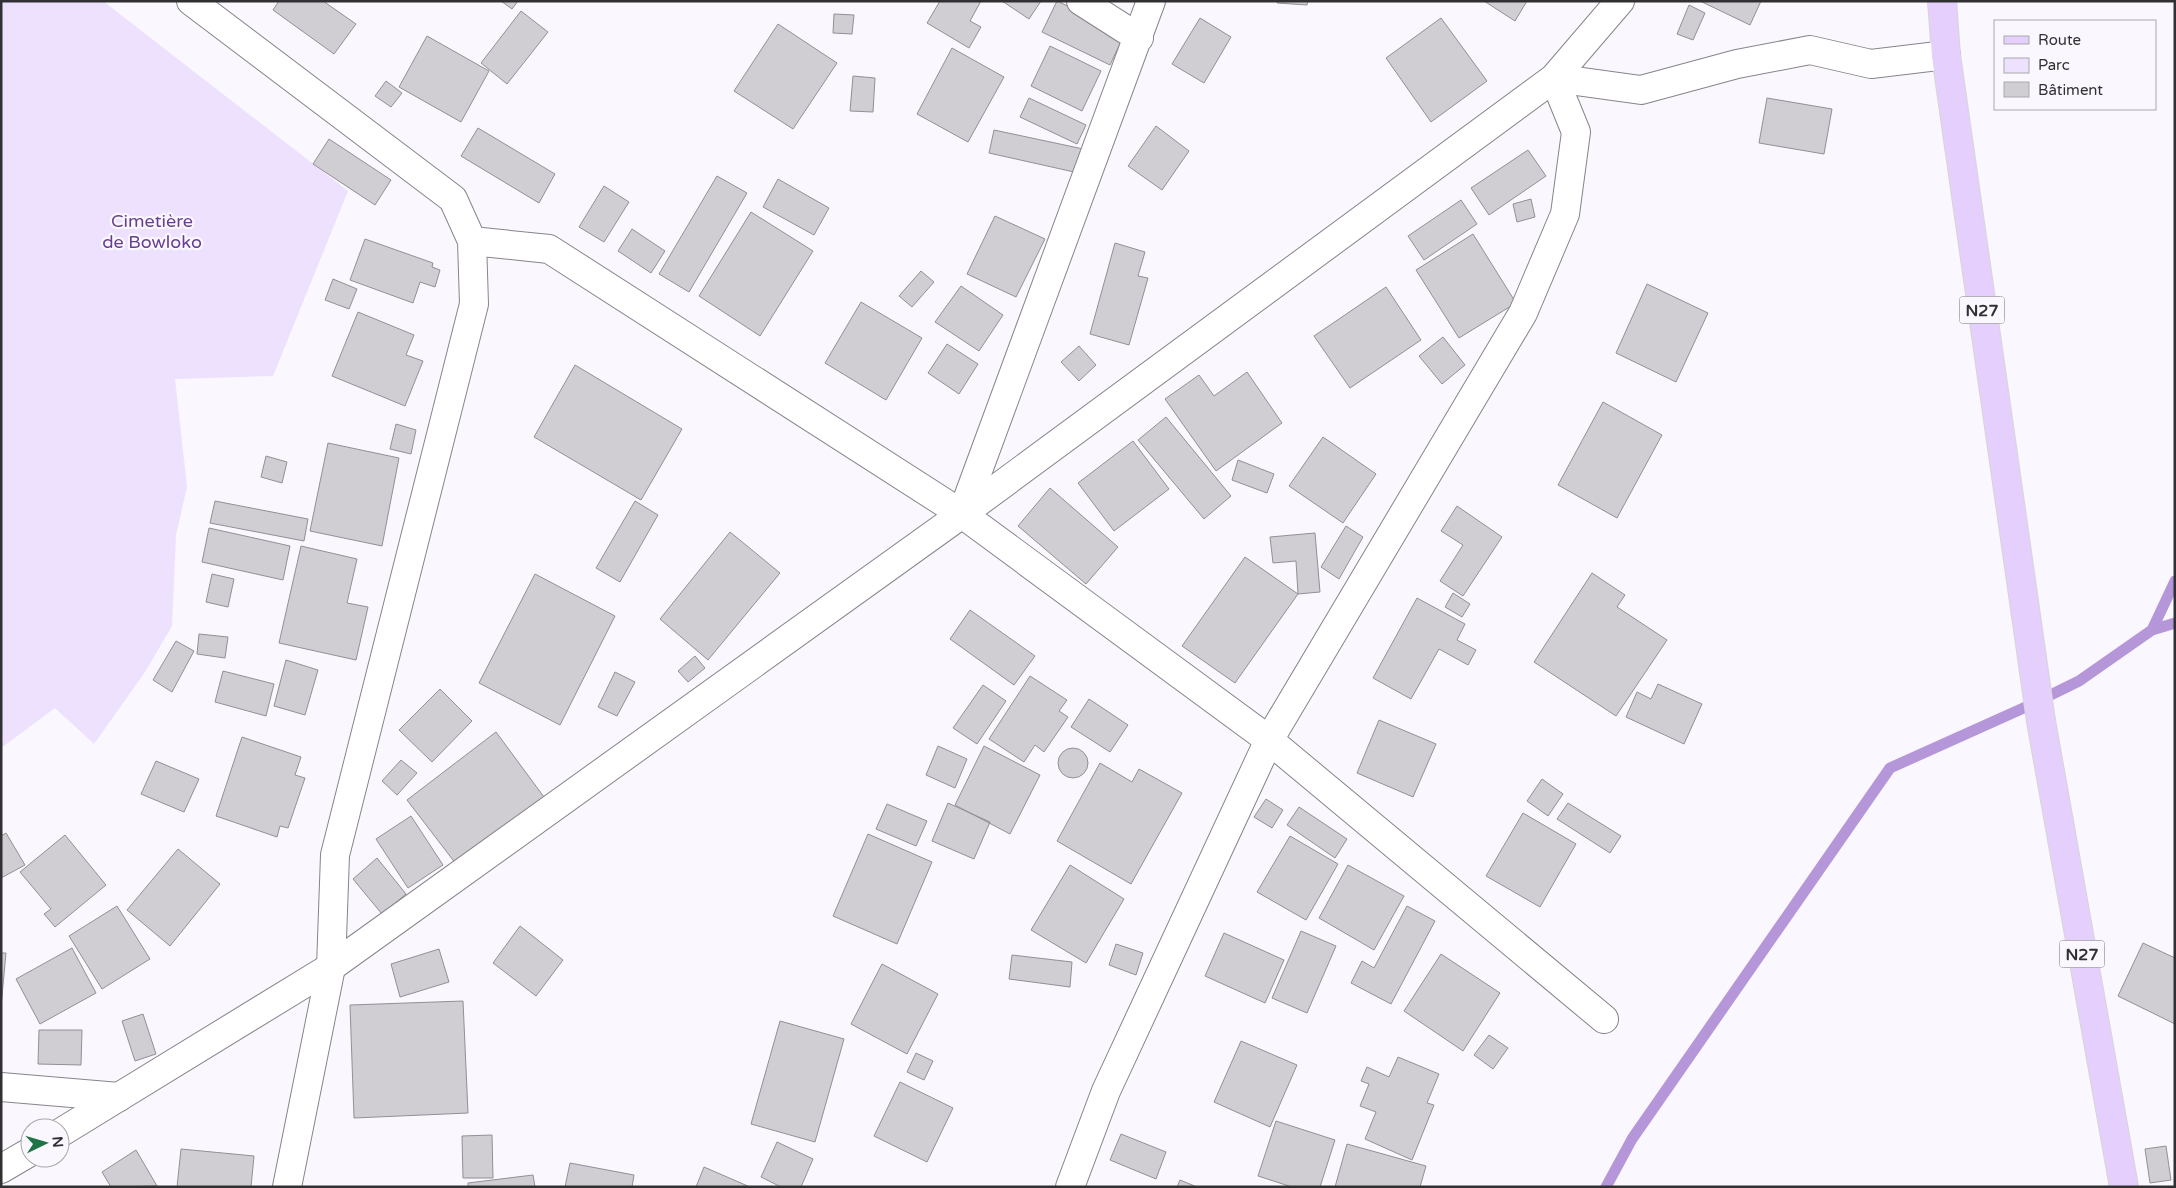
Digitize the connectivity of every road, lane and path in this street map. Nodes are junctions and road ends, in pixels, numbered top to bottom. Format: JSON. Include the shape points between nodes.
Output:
{"nodes":[{"id":1,"x":1081,"y":1,"type":"edge"},
{"id":2,"x":1151,"y":1,"type":"edge"},
{"id":3,"x":1620,"y":1,"type":"edge"},
{"id":4,"x":1942,"y":1,"type":"edge"},
{"id":5,"x":194,"y":2,"type":"edge"},
{"id":6,"x":1139,"y":38,"type":"junction"},
{"id":7,"x":1946,"y":55,"type":"junction"},
{"id":8,"x":1554,"y":78,"type":"junction"},
{"id":9,"x":472,"y":241,"type":"junction"},
{"id":10,"x":962,"y":514,"type":"junction"},
{"id":11,"x":1269,"y":740,"type":"junction"},
{"id":12,"x":331,"y":966,"type":"junction"},
{"id":13,"x":1604,"y":1019,"type":"dead end"},
{"id":14,"x":1,"y":1087,"type":"edge"},
{"id":15,"x":119,"y":1097,"type":"junction"},
{"id":16,"x":70,"y":1127,"type":"edge"},
{"id":17,"x":20,"y":1158,"type":"edge"},
{"id":18,"x":1,"y":1169,"type":"edge"},
{"id":19,"x":287,"y":1187,"type":"edge"},
{"id":20,"x":1070,"y":1187,"type":"edge"},
{"id":21,"x":2124,"y":1187,"type":"edge"}],
"edges":[{"from":1,"to":6,"type":"street"},
{"from":2,"to":6,"type":"street"},
{"from":3,"to":8,"type":"street"},
{"from":4,"to":7,"type":"main road","number":"N27"},
{"from":5,"to":9,"type":"street","via":[[453,199]]},
{"from":6,"to":10,"type":"street"},
{"from":7,"to":8,"type":"street","via":[[1871,64],[1810,50],[1737,64],[1641,90]]},
{"from":7,"to":21,"type":"main road","number":"N27","via":[[2041,721]]},
{"from":8,"to":10,"type":"street"},
{"from":8,"to":11,"type":"street","via":[[1576,132],[1565,214],[1523,313]]},
{"from":9,"to":10,"type":"street","via":[[549,249]]},
{"from":9,"to":12,"type":"street","via":[[474,304],[335,854]]},
{"from":10,"to":11,"type":"street"},
{"from":10,"to":12,"type":"street"},
{"from":11,"to":13,"type":"street"},
{"from":11,"to":20,"type":"street","via":[[1106,1091]]},
{"from":12,"to":15,"type":"street"},
{"from":12,"to":19,"type":"street"},
{"from":14,"to":15,"type":"street"},
{"from":15,"to":16,"type":"street"},
{"from":17,"to":18,"type":"street"}]}
